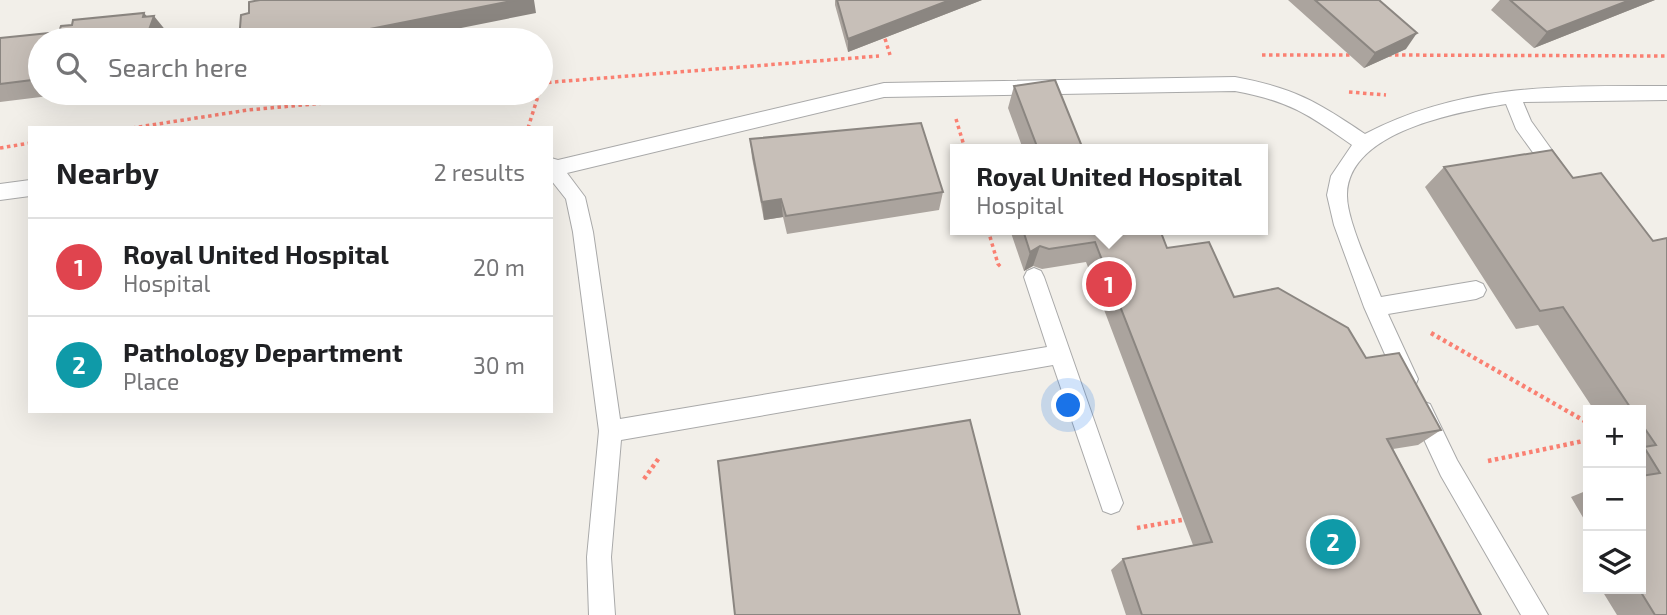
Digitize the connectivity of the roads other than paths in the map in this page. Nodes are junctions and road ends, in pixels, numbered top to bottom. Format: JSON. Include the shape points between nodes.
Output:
{"nodes":[{"id":1,"x":1667,"y":93,"type":"edge"},
{"id":2,"x":1512,"y":96,"type":"junction"},
{"id":3,"x":1364,"y":143,"type":"junction"},
{"id":4,"x":553,"y":166,"type":"edge"},
{"id":5,"x":1560,"y":175,"type":"edge"},
{"id":6,"x":28,"y":188,"type":"edge"},
{"id":7,"x":0,"y":192,"type":"edge"},
{"id":8,"x":1034,"y":277,"type":"edge"},
{"id":9,"x":1476,"y":290,"type":"dead end"},
{"id":10,"x":1379,"y":306,"type":"junction"},
{"id":11,"x":1060,"y":354,"type":"junction"},
{"id":12,"x":610,"y":431,"type":"junction"},
{"id":13,"x":1111,"y":503,"type":"road end"},
{"id":14,"x":602,"y":615,"type":"edge"},
{"id":15,"x":1535,"y":615,"type":"edge"}],
"edges":[{"from":1,"to":2,"type":"lane"},
{"from":2,"to":3,"type":"lane","via":[[1396,126]]},
{"from":2,"to":5,"type":"lane","via":[[1523,124]]},
{"from":3,"to":4,"type":"lane","via":[[1310,106],[1274,91],[1235,84],[884,90]]},
{"from":3,"to":10,"type":"lane","via":[[1341,176],[1337,195],[1344,225]]},
{"from":4,"to":12,"type":"lane","via":[[575,197],[583,232]]},
{"from":6,"to":7,"type":"lane"},
{"from":8,"to":11,"type":"lane"},
{"from":9,"to":10,"type":"lane"},
{"from":10,"to":15,"type":"lane","via":[[1449,468]]},
{"from":11,"to":12,"type":"lane"},
{"from":11,"to":13,"type":"lane"},
{"from":12,"to":14,"type":"lane","via":[[599,557]]}]}
